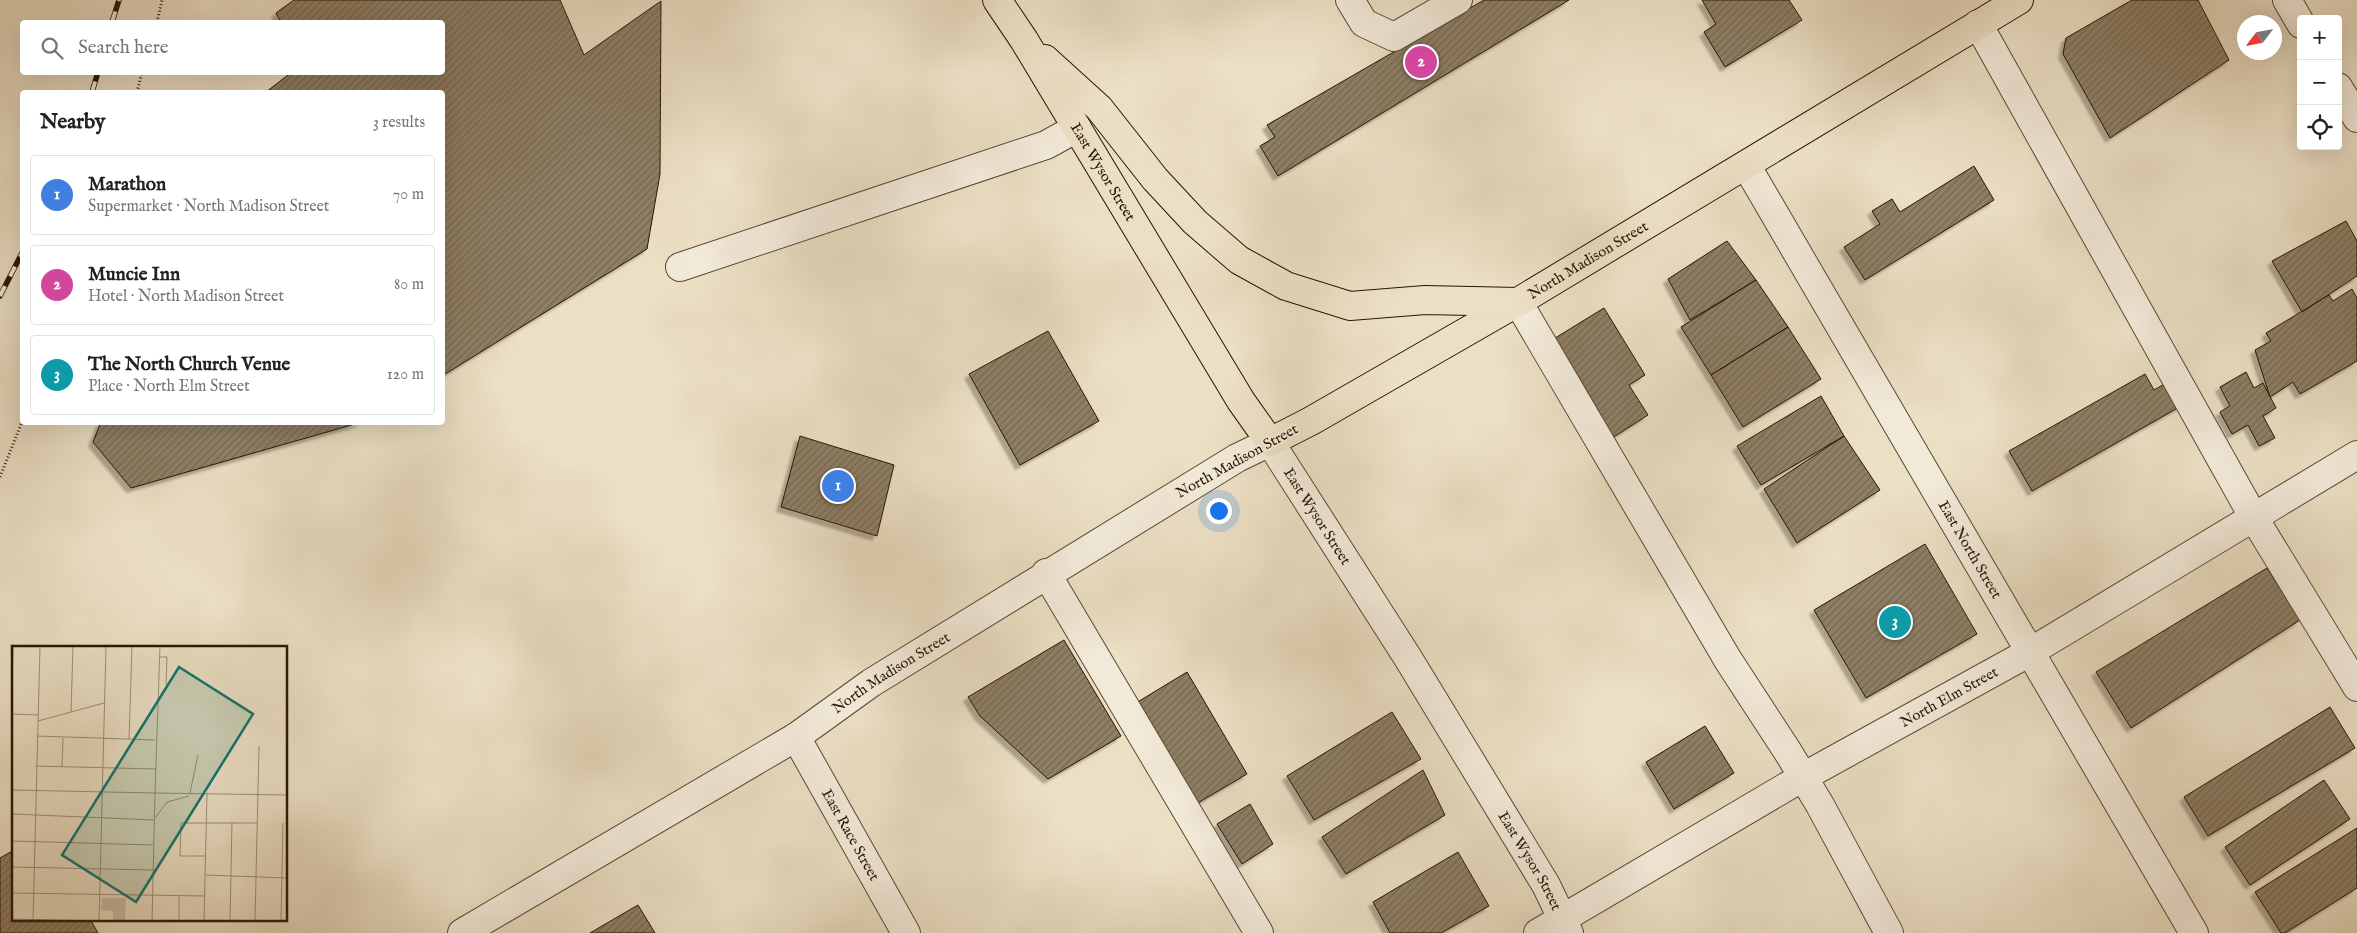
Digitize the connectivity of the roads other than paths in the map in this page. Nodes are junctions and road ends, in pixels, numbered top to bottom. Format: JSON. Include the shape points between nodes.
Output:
{"nodes":[{"id":1,"x":997,"y":0,"type":"edge"},
{"id":2,"x":1350,"y":0,"type":"edge"},
{"id":3,"x":1458,"y":0,"type":"edge"},
{"id":4,"x":2019,"y":0,"type":"edge"},
{"id":5,"x":2287,"y":0,"type":"edge"},
{"id":6,"x":2297,"y":17,"type":"edge"},
{"id":7,"x":1978,"y":24,"type":"junction"},
{"id":8,"x":1024,"y":40,"type":"junction"},
{"id":9,"x":2342,"y":94,"type":"edge"},
{"id":10,"x":2357,"y":118,"type":"edge"},
{"id":11,"x":1076,"y":128,"type":"junction"},
{"id":12,"x":1746,"y":165,"type":"junction"},
{"id":13,"x":680,"y":267,"type":"dead end"},
{"id":14,"x":1518,"y":302,"type":"junction"},
{"id":15,"x":1270,"y":442,"type":"junction"},
{"id":16,"x":2357,"y":455,"type":"edge"},
{"id":17,"x":2254,"y":518,"type":"junction"},
{"id":18,"x":1046,"y":573,"type":"junction"},
{"id":19,"x":2030,"y":652,"type":"junction"},
{"id":20,"x":2357,"y":687,"type":"edge"},
{"id":21,"x":796,"y":737,"type":"junction"},
{"id":22,"x":1803,"y":777,"type":"junction"},
{"id":23,"x":1566,"y":926,"type":"edge"},
{"id":24,"x":462,"y":933,"type":"edge"},
{"id":25,"x":906,"y":933,"type":"edge"},
{"id":26,"x":1259,"y":933,"type":"edge"},
{"id":27,"x":1538,"y":933,"type":"edge"},
{"id":28,"x":1889,"y":933,"type":"edge"},
{"id":29,"x":2194,"y":933,"type":"edge"}],
"edges":[{"from":1,"to":8,"type":"main road","name":"East Wysor Street"},
{"from":2,"to":3,"type":"street","via":[[1364,23],[1394,37]]},
{"from":4,"to":7,"type":"main road","name":"North Madison Street"},
{"from":5,"to":6,"type":"street"},
{"from":7,"to":12,"type":"main road","name":"North Madison Street"},
{"from":7,"to":17,"type":"street"},
{"from":8,"to":11,"type":"main road","name":"East Wysor Street"},
{"from":8,"to":14,"type":"main road","via":[[1100,108],[1155,179],[1195,222],[1239,260],[1286,286],[1350,306],[1425,300]]},
{"from":9,"to":10,"type":"street"},
{"from":11,"to":13,"type":"street","via":[[1046,145]]},
{"from":11,"to":15,"type":"main road","name":"East Wysor Street","via":[[1236,393]]},
{"from":12,"to":14,"type":"main road","name":"North Madison Street"},
{"from":12,"to":19,"type":"street","name":"East North Street"},
{"from":14,"to":15,"type":"main road","name":"North Madison Street"},
{"from":14,"to":22,"type":"street","via":[[1728,660]]},
{"from":15,"to":18,"type":"street","name":"North Madison Street","via":[[1237,458]]},
{"from":15,"to":23,"type":"street","name":"East Wysor Street","via":[[1408,658],[1546,885]]},
{"from":16,"to":17,"type":"street","name":"North Elm Street"},
{"from":17,"to":19,"type":"street","name":"North Elm Street"},
{"from":17,"to":20,"type":"street"},
{"from":18,"to":21,"type":"street","name":"North Madison Street","via":[[871,683]]},
{"from":18,"to":26,"type":"street"},
{"from":19,"to":22,"type":"street","name":"North Elm Street"},
{"from":19,"to":29,"type":"street","name":"East North Street"},
{"from":21,"to":24,"type":"street","name":"North Madison Street"},
{"from":21,"to":25,"type":"street","name":"East Race Street"},
{"from":22,"to":23,"type":"street","name":"North Elm Street"},
{"from":22,"to":28,"type":"street"},
{"from":23,"to":27,"type":"street","name":"North Elm Street"}]}
